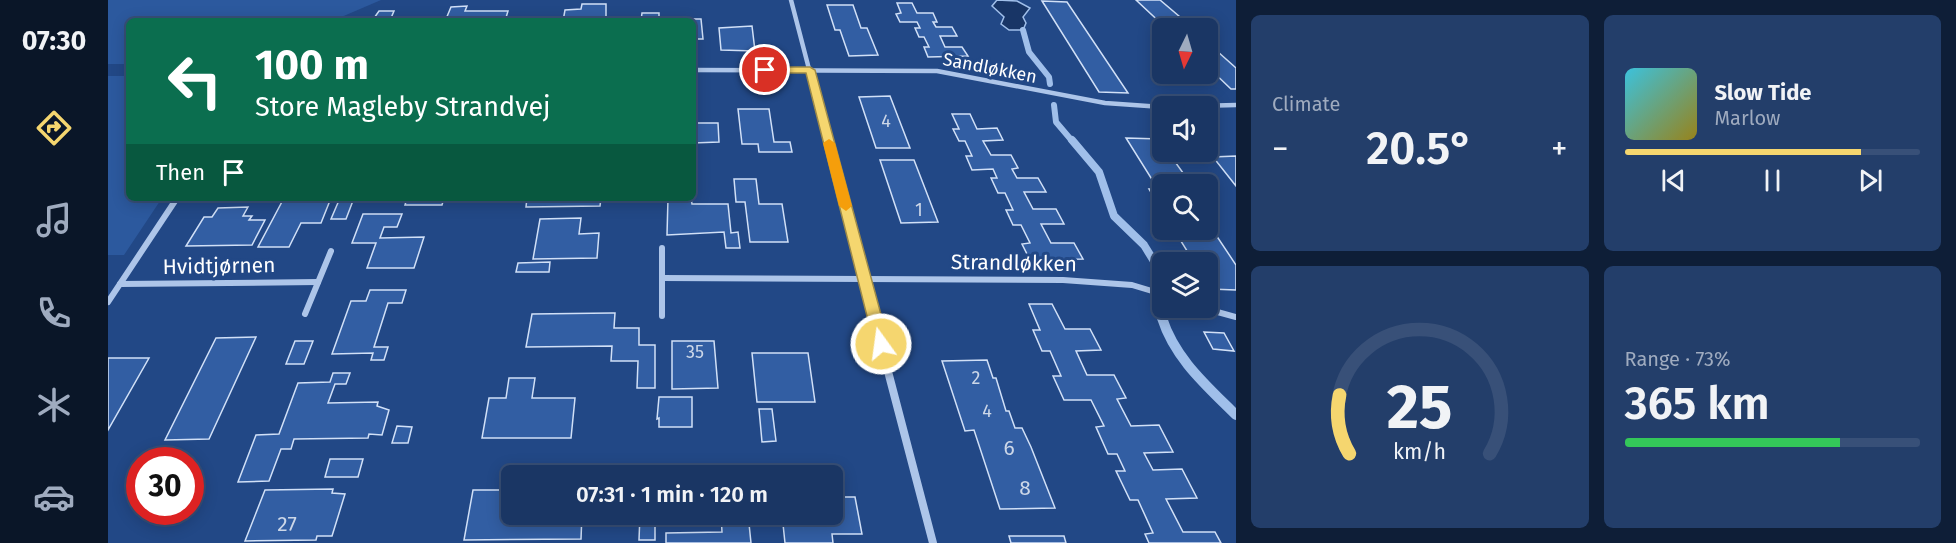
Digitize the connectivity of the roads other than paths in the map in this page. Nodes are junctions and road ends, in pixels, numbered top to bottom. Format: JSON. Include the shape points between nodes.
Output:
{"nodes":[{"id":1,"x":791,"y":0,"type":"edge"},
{"id":2,"x":696,"y":70,"type":"edge"},
{"id":3,"x":810,"y":70,"type":"junction"},
{"id":4,"x":1218,"y":105,"type":"edge"},
{"id":5,"x":1236,"y":105,"type":"edge"},
{"id":6,"x":1152,"y":106,"type":"edge"},
{"id":7,"x":175,"y":201,"type":"edge"},
{"id":8,"x":662,"y":248,"type":"dead end"},
{"id":9,"x":330,"y":251,"type":"dead end"},
{"id":10,"x":864,"y":277,"type":"junction"},
{"id":11,"x":662,"y":278,"type":"junction"},
{"id":12,"x":318,"y":282,"type":"junction"},
{"id":13,"x":120,"y":284,"type":"junction"},
{"id":14,"x":1152,"y":291,"type":"edge"},
{"id":15,"x":108,"y":302,"type":"edge"},
{"id":16,"x":1218,"y":312,"type":"edge"},
{"id":17,"x":305,"y":314,"type":"dead end"},
{"id":18,"x":662,"y":316,"type":"dead end"},
{"id":19,"x":1236,"y":317,"type":"edge"},
{"id":20,"x":933,"y":543,"type":"edge"}],
"edges":[{"from":1,"to":3,"type":"street"},
{"from":2,"to":3,"type":"street","name":"Sandløkken"},
{"from":3,"to":6,"type":"street","name":"Sandløkken","via":[[937,70],[1091,102]]},
{"from":3,"to":10,"type":"street"},
{"from":4,"to":5,"type":"street"},
{"from":7,"to":13,"type":"street","name":"Hvidtjørnen"},
{"from":8,"to":11,"type":"street"},
{"from":9,"to":12,"type":"street"},
{"from":10,"to":11,"type":"street","name":"Strandløkken"},
{"from":10,"to":14,"type":"street","name":"Strandløkken","via":[[1063,280],[1132,285]]},
{"from":10,"to":20,"type":"street"},
{"from":11,"to":18,"type":"street"},
{"from":12,"to":13,"type":"street","name":"Hvidtjørnen"},
{"from":12,"to":17,"type":"street"},
{"from":13,"to":15,"type":"street","name":"Hvidtjørnen"},
{"from":16,"to":19,"type":"street"}]}
